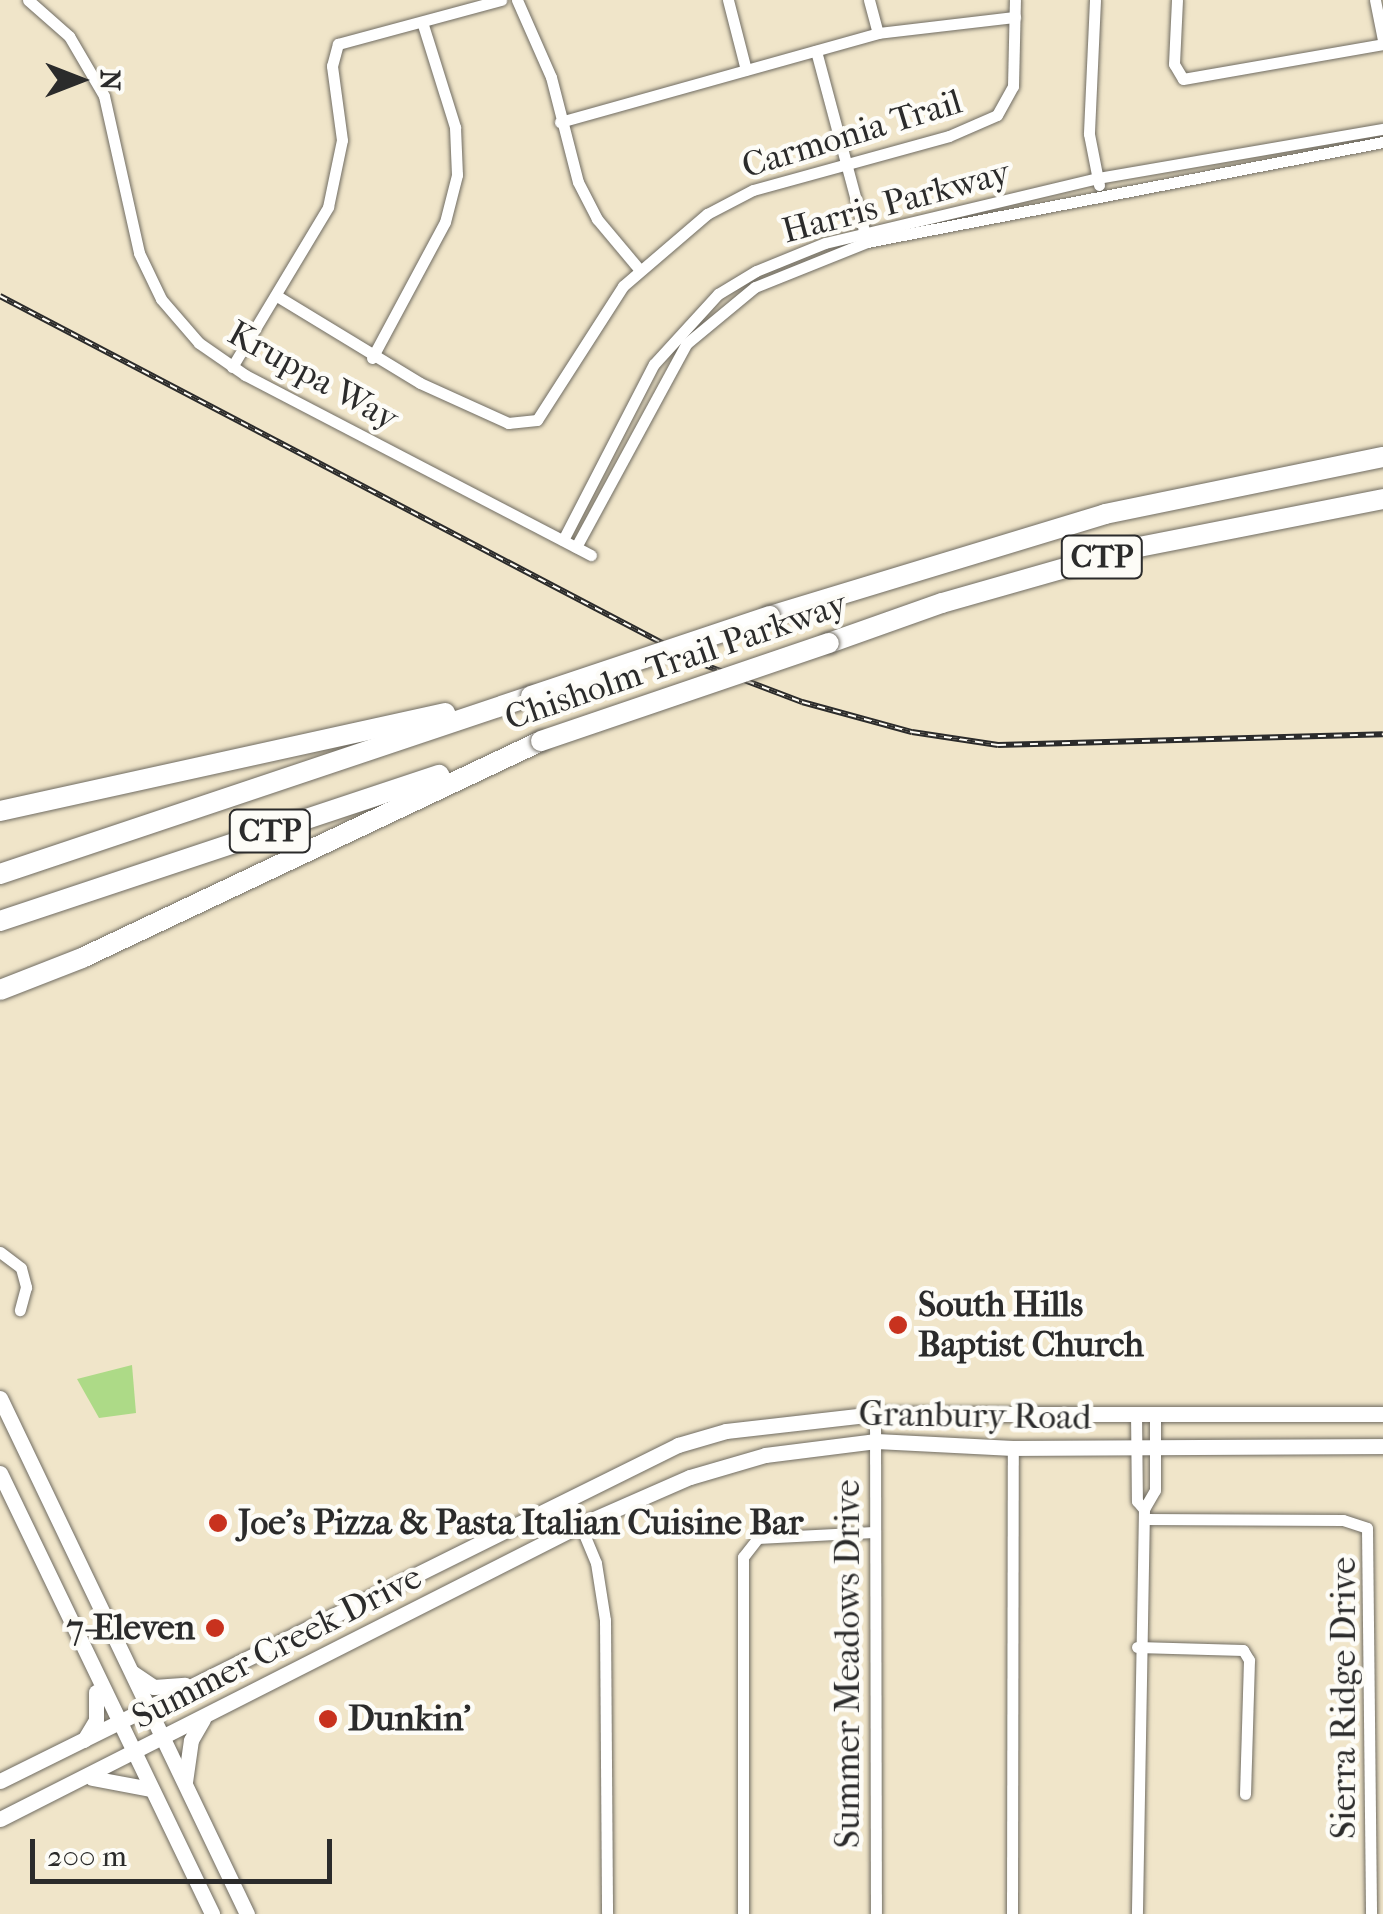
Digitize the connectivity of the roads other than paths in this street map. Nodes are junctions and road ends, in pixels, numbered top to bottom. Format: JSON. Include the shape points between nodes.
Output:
{"nodes":[{"id":1,"x":28,"y":0,"type":"edge"},
{"id":2,"x":501,"y":0,"type":"edge"},
{"id":3,"x":517,"y":0,"type":"edge"},
{"id":4,"x":728,"y":0,"type":"edge"},
{"id":5,"x":869,"y":0,"type":"edge"},
{"id":6,"x":1014,"y":0,"type":"edge"},
{"id":7,"x":1096,"y":0,"type":"edge"},
{"id":8,"x":1177,"y":0,"type":"edge"},
{"id":9,"x":1375,"y":0,"type":"edge"},
{"id":10,"x":1014,"y":17,"type":"junction"},
{"id":11,"x":423,"y":25,"type":"junction"},
{"id":12,"x":878,"y":33,"type":"junction"},
{"id":13,"x":1383,"y":42,"type":"edge"},
{"id":14,"x":816,"y":51,"type":"junction"},
{"id":15,"x":746,"y":70,"type":"junction"},
{"id":16,"x":560,"y":122,"type":"junction"},
{"id":17,"x":1383,"y":129,"type":"edge"},
{"id":18,"x":1383,"y":142,"type":"edge"},
{"id":19,"x":845,"y":162,"type":"junction"},
{"id":20,"x":1098,"y":178,"type":"junction"},
{"id":21,"x":1101,"y":195,"type":"junction"},
{"id":22,"x":866,"y":237,"type":"junction"},
{"id":23,"x":639,"y":269,"type":"junction"},
{"id":24,"x":277,"y":296,"type":"junction"},
{"id":25,"x":372,"y":358,"type":"junction"},
{"id":26,"x":232,"y":367,"type":"junction"},
{"id":27,"x":1383,"y":458,"type":"edge"},
{"id":28,"x":1383,"y":498,"type":"edge"},
{"id":29,"x":569,"y":544,"type":"junction"},
{"id":30,"x":591,"y":554,"type":"dead end"},
{"id":31,"x":531,"y":696,"type":"junction"},
{"id":32,"x":541,"y":742,"type":"junction"},
{"id":33,"x":0,"y":810,"type":"edge"},
{"id":34,"x":0,"y":874,"type":"edge"},
{"id":35,"x":0,"y":922,"type":"edge"},
{"id":36,"x":0,"y":990,"type":"edge"},
{"id":37,"x":0,"y":1252,"type":"edge"},
{"id":38,"x":20,"y":1310,"type":"dead end"},
{"id":39,"x":0,"y":1398,"type":"edge"},
{"id":40,"x":1136,"y":1412,"type":"junction"},
{"id":41,"x":1155,"y":1412,"type":"junction"},
{"id":42,"x":875,"y":1414,"type":"junction"},
{"id":43,"x":1383,"y":1414,"type":"edge"},
{"id":44,"x":876,"y":1441,"type":"junction"},
{"id":45,"x":1383,"y":1446,"type":"edge"},
{"id":46,"x":1154,"y":1447,"type":"junction"},
{"id":47,"x":1013,"y":1448,"type":"junction"},
{"id":48,"x":1136,"y":1448,"type":"junction"},
{"id":49,"x":38,"y":1472,"type":"junction"},
{"id":50,"x":3,"y":1478,"type":"edge"},
{"id":51,"x":569,"y":1498,"type":"junction"},
{"id":52,"x":1144,"y":1514,"type":"junction"},
{"id":53,"x":580,"y":1525,"type":"junction"},
{"id":54,"x":873,"y":1532,"type":"junction"},
{"id":55,"x":363,"y":1599,"type":"junction"},
{"id":56,"x":378,"y":1630,"type":"junction"},
{"id":57,"x":1137,"y":1648,"type":"junction"},
{"id":58,"x":130,"y":1672,"type":"junction"},
{"id":59,"x":92,"y":1673,"type":"junction"},
{"id":60,"x":194,"y":1685,"type":"junction"},
{"id":61,"x":148,"y":1709,"type":"junction"},
{"id":62,"x":207,"y":1714,"type":"junction"},
{"id":63,"x":117,"y":1724,"type":"junction"},
{"id":64,"x":162,"y":1740,"type":"junction"},
{"id":65,"x":80,"y":1744,"type":"junction"},
{"id":66,"x":132,"y":1754,"type":"junction"},
{"id":67,"x":84,"y":1779,"type":"junction"},
{"id":68,"x":0,"y":1781,"type":"edge"},
{"id":69,"x":150,"y":1789,"type":"junction"},
{"id":70,"x":1245,"y":1794,"type":"dead end"},
{"id":71,"x":188,"y":1796,"type":"junction"},
{"id":72,"x":0,"y":1819,"type":"edge"},
{"id":73,"x":212,"y":1914,"type":"edge"},
{"id":74,"x":247,"y":1914,"type":"edge"},
{"id":75,"x":607,"y":1914,"type":"edge"},
{"id":76,"x":743,"y":1914,"type":"edge"},
{"id":77,"x":876,"y":1914,"type":"edge"},
{"id":78,"x":1012,"y":1914,"type":"edge"},
{"id":79,"x":1137,"y":1914,"type":"edge"},
{"id":80,"x":1371,"y":1914,"type":"edge"}],
"edges":[{"from":1,"to":26,"type":"street","name":"Kruppa Way","via":[[68,36],[104,96],[139,252],[162,299],[199,343]]},
{"from":2,"to":11,"type":"street"},
{"from":3,"to":16,"type":"street","via":[[551,78]]},
{"from":4,"to":15,"type":"street"},
{"from":5,"to":12,"type":"street"},
{"from":6,"to":10,"type":"street","name":"Carmonia Trail"},
{"from":7,"to":20,"type":"street","via":[[1089,134]]},
{"from":8,"to":13,"type":"street","via":[[1177,74],[1194,78]]},
{"from":9,"to":13,"type":"street"},
{"from":10,"to":12,"type":"street"},
{"from":10,"to":19,"type":"street","name":"Carmonia Trail","via":[[1012,86],[996,115],[949,136]]},
{"from":11,"to":24,"type":"street","via":[[344,38],[334,50],[339,173],[311,243]]},
{"from":11,"to":25,"type":"street","via":[[454,127],[456,176],[445,222]]},
{"from":12,"to":14,"type":"street"},
{"from":14,"to":15,"type":"street"},
{"from":14,"to":19,"type":"street"},
{"from":15,"to":16,"type":"street"},
{"from":16,"to":23,"type":"street","via":[[596,219]]},
{"from":17,"to":20,"type":"street","name":"Harris Parkway"},
{"from":18,"to":21,"type":"street","name":"Harris Parkway"},
{"from":19,"to":22,"type":"street"},
{"from":19,"to":23,"type":"street","name":"Carmonia Trail","via":[[723,206]]},
{"from":20,"to":21,"type":"street"},
{"from":20,"to":22,"type":"street","name":"Harris Parkway"},
{"from":21,"to":22,"type":"street","name":"Harris Parkway"},
{"from":22,"to":29,"type":"street","name":"Harris Parkway","via":[[755,287],[695,334]]},
{"from":23,"to":25,"type":"street","name":"Carmonia Trail","via":[[609,304],[544,412],[527,423],[508,423]]},
{"from":24,"to":25,"type":"street"},
{"from":24,"to":26,"type":"street"},
{"from":26,"to":29,"type":"street","name":"Kruppa Way"},
{"from":27,"to":31,"type":"highway","name":"Chisholm Trail Parkway","number":"CTP","bridge":true,"via":[[1162,499],[770,616]]},
{"from":28,"to":32,"type":"highway","name":"Chisholm Trail Parkway","number":"CTP","bridge":true,"via":[[1139,547]]},
{"from":29,"to":30,"type":"street","name":"Kruppa Way"},
{"from":31,"to":33,"type":"highway"},
{"from":31,"to":34,"type":"highway","name":"Chisholm Trail Parkway","number":"CTP"},
{"from":32,"to":35,"type":"highway","name":"Chisholm Trail Parkway","number":"CTP"},
{"from":32,"to":36,"type":"highway","via":[[82,958]]},
{"from":37,"to":38,"type":"street","via":[[21,1268],[26,1287]]},
{"from":39,"to":49,"type":"main road"},
{"from":40,"to":41,"type":"main road","name":"Granbury Road"},
{"from":40,"to":42,"type":"main road","name":"Granbury Road"},
{"from":40,"to":48,"type":"street"},
{"from":41,"to":43,"type":"main road","name":"Granbury Road"},
{"from":41,"to":46,"type":"street"},
{"from":42,"to":44,"type":"street","name":"Summer Meadows Drive"},
{"from":42,"to":51,"type":"main road","name":"Granbury Road","via":[[726,1431],[678,1446]]},
{"from":44,"to":47,"type":"main road","name":"Granbury Road"},
{"from":44,"to":53,"type":"main road","name":"Granbury Road","via":[[765,1454],[690,1477]]},
{"from":44,"to":54,"type":"street","name":"Summer Meadows Drive"},
{"from":45,"to":46,"type":"main road","name":"Granbury Road"},
{"from":46,"to":48,"type":"main road","name":"Granbury Road"},
{"from":46,"to":52,"type":"street","via":[[1153,1502]]},
{"from":47,"to":48,"type":"main road","name":"Granbury Road"},
{"from":47,"to":78,"type":"street"},
{"from":48,"to":52,"type":"street","via":[[1136,1501]]},
{"from":49,"to":50,"type":"main road"},
{"from":49,"to":58,"type":"main road"},
{"from":50,"to":59,"type":"main road"},
{"from":51,"to":53,"type":"street"},
{"from":51,"to":55,"type":"main road","name":"Summer Creek Drive"},
{"from":52,"to":57,"type":"street"},
{"from":52,"to":80,"type":"street","name":"Sierra Ridge Drive","via":[[1343,1520],[1367,1528]]},
{"from":53,"to":56,"type":"main road","name":"Summer Creek Drive"},
{"from":53,"to":75,"type":"street","via":[[596,1563],[606,1620]]},
{"from":54,"to":76,"type":"street","via":[[758,1538],[742,1556]]},
{"from":54,"to":77,"type":"street","name":"Summer Meadows Drive"},
{"from":55,"to":56,"type":"main road"},
{"from":55,"to":60,"type":"main road","name":"Summer Creek Drive"},
{"from":56,"to":62,"type":"main road","name":"Summer Creek Drive"},
{"from":57,"to":70,"type":"street","via":[[1243,1650]]},
{"from":57,"to":79,"type":"street"},
{"from":58,"to":60,"type":"main road","via":[[159,1688]]},
{"from":58,"to":61,"type":"main road"},
{"from":59,"to":63,"type":"main road"},
{"from":59,"to":65,"type":"main road","via":[[98,1708]]},
{"from":60,"to":61,"type":"main road","name":"Summer Creek Drive"},
{"from":61,"to":63,"type":"main road","name":"Summer Creek Drive"},
{"from":61,"to":64,"type":"main road"},
{"from":62,"to":64,"type":"main road","name":"Summer Creek Drive"},
{"from":62,"to":71,"type":"main road","via":[[187,1752]]},
{"from":63,"to":65,"type":"main road","name":"Summer Creek Drive"},
{"from":63,"to":66,"type":"main road"},
{"from":64,"to":66,"type":"main road","name":"Summer Creek Drive"},
{"from":64,"to":71,"type":"main road"},
{"from":65,"to":68,"type":"main road","name":"Summer Creek Drive"},
{"from":66,"to":67,"type":"main road","name":"Summer Creek Drive"},
{"from":66,"to":69,"type":"main road"},
{"from":67,"to":69,"type":"main road"},
{"from":67,"to":72,"type":"main road","name":"Summer Creek Drive"},
{"from":69,"to":73,"type":"main road"},
{"from":71,"to":74,"type":"main road"}]}
